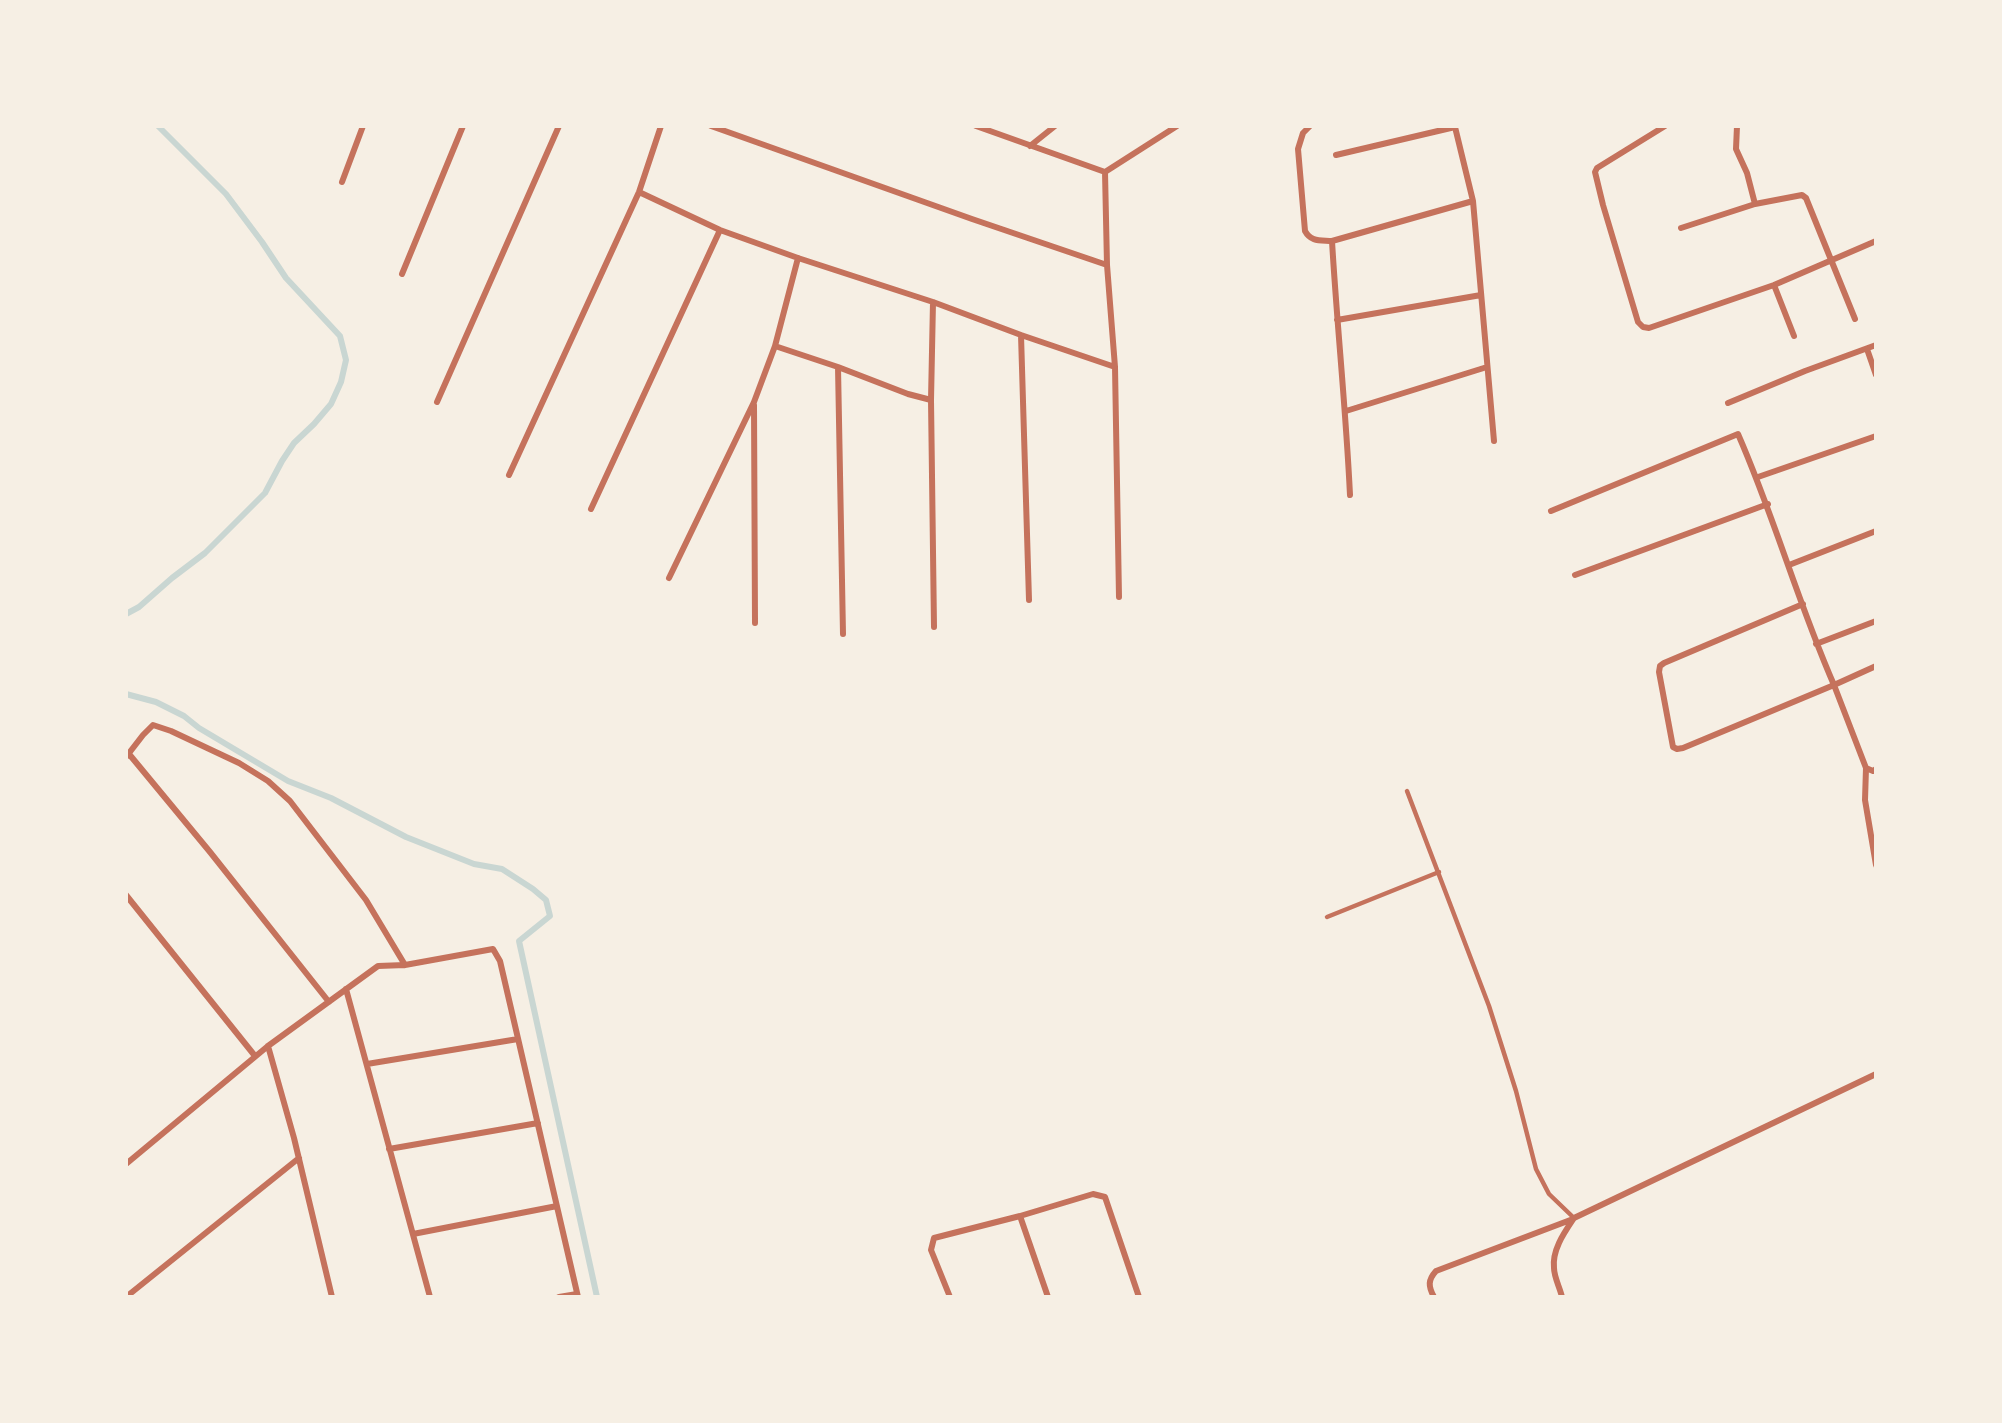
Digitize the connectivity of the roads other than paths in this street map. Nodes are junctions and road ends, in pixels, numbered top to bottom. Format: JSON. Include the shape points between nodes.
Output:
{"nodes":[{"id":1,"x":363,"y":126,"type":"edge"},
{"id":2,"x":559,"y":126,"type":"edge"},
{"id":3,"x":661,"y":126,"type":"edge"},
{"id":4,"x":711,"y":126,"type":"edge"},
{"id":5,"x":976,"y":126,"type":"edge"},
{"id":6,"x":1055,"y":126,"type":"edge"},
{"id":7,"x":1177,"y":126,"type":"edge"},
{"id":8,"x":1310,"y":126,"type":"edge"},
{"id":9,"x":1665,"y":126,"type":"edge"},
{"id":10,"x":1737,"y":126,"type":"edge"},
{"id":11,"x":461,"y":127,"type":"edge"},
{"id":12,"x":1030,"y":146,"type":"junction"},
{"id":13,"x":1336,"y":155,"type":"dead end"},
{"id":14,"x":1105,"y":172,"type":"junction"},
{"id":15,"x":342,"y":182,"type":"dead end"},
{"id":16,"x":639,"y":192,"type":"junction"},
{"id":17,"x":1473,"y":201,"type":"junction"},
{"id":18,"x":1755,"y":204,"type":"junction"},
{"id":19,"x":1681,"y":228,"type":"dead end"},
{"id":20,"x":720,"y":230,"type":"junction"},
{"id":21,"x":1332,"y":241,"type":"junction"},
{"id":22,"x":1876,"y":241,"type":"edge"},
{"id":23,"x":798,"y":258,"type":"junction"},
{"id":24,"x":1833,"y":260,"type":"junction"},
{"id":25,"x":1107,"y":265,"type":"junction"},
{"id":26,"x":402,"y":274,"type":"dead end"},
{"id":27,"x":1774,"y":285,"type":"junction"},
{"id":28,"x":1481,"y":295,"type":"junction"},
{"id":29,"x":933,"y":302,"type":"junction"},
{"id":30,"x":1855,"y":319,"type":"dead end"},
{"id":31,"x":1337,"y":320,"type":"junction"},
{"id":32,"x":1021,"y":335,"type":"junction"},
{"id":33,"x":1794,"y":336,"type":"dead end"},
{"id":34,"x":1876,"y":345,"type":"edge"},
{"id":35,"x":775,"y":346,"type":"junction"},
{"id":36,"x":1867,"y":349,"type":"junction"},
{"id":37,"x":838,"y":367,"type":"junction"},
{"id":38,"x":1115,"y":367,"type":"junction"},
{"id":39,"x":1487,"y":367,"type":"junction"},
{"id":40,"x":1876,"y":375,"type":"edge"},
{"id":41,"x":931,"y":400,"type":"junction"},
{"id":42,"x":437,"y":402,"type":"dead end"},
{"id":43,"x":754,"y":402,"type":"junction"},
{"id":44,"x":1728,"y":404,"type":"dead end"},
{"id":45,"x":1346,"y":411,"type":"junction"},
{"id":46,"x":1876,"y":436,"type":"edge"},
{"id":47,"x":1494,"y":441,"type":"dead end"},
{"id":48,"x":509,"y":475,"type":"dead end"},
{"id":49,"x":1758,"y":477,"type":"junction"},
{"id":50,"x":1350,"y":495,"type":"dead end"},
{"id":51,"x":1768,"y":504,"type":"junction"},
{"id":52,"x":591,"y":509,"type":"dead end"},
{"id":53,"x":1551,"y":511,"type":"dead end"},
{"id":54,"x":1876,"y":531,"type":"edge"},
{"id":55,"x":1789,"y":565,"type":"junction"},
{"id":56,"x":1575,"y":575,"type":"dead end"},
{"id":57,"x":669,"y":578,"type":"dead end"},
{"id":58,"x":1119,"y":597,"type":"dead end"},
{"id":59,"x":1029,"y":600,"type":"dead end"},
{"id":60,"x":1803,"y":604,"type":"junction"},
{"id":61,"x":1876,"y":621,"type":"edge"},
{"id":62,"x":755,"y":623,"type":"dead end"},
{"id":63,"x":934,"y":627,"type":"dead end"},
{"id":64,"x":843,"y":634,"type":"dead end"},
{"id":65,"x":1816,"y":644,"type":"junction"},
{"id":66,"x":1876,"y":666,"type":"edge"},
{"id":67,"x":1834,"y":685,"type":"junction"},
{"id":68,"x":127,"y":756,"type":"edge"},
{"id":69,"x":1866,"y":768,"type":"junction"},
{"id":70,"x":1876,"y":769,"type":"edge"},
{"id":71,"x":1407,"y":791,"type":"dead end"},
{"id":72,"x":1876,"y":865,"type":"edge"},
{"id":73,"x":1439,"y":872,"type":"junction"},
{"id":74,"x":126,"y":895,"type":"edge"},
{"id":75,"x":1327,"y":917,"type":"dead end"},
{"id":76,"x":405,"y":965,"type":"junction"},
{"id":77,"x":346,"y":989,"type":"junction"},
{"id":78,"x":328,"y":1002,"type":"junction"},
{"id":79,"x":518,"y":1039,"type":"junction"},
{"id":80,"x":268,"y":1046,"type":"junction"},
{"id":81,"x":255,"y":1056,"type":"junction"},
{"id":82,"x":366,"y":1064,"type":"junction"},
{"id":83,"x":1876,"y":1074,"type":"edge"},
{"id":84,"x":538,"y":1123,"type":"junction"},
{"id":85,"x":389,"y":1149,"type":"junction"},
{"id":86,"x":299,"y":1158,"type":"junction"},
{"id":87,"x":126,"y":1164,"type":"edge"},
{"id":88,"x":557,"y":1206,"type":"junction"},
{"id":89,"x":1020,"y":1216,"type":"junction"},
{"id":90,"x":1574,"y":1218,"type":"junction"},
{"id":91,"x":413,"y":1233,"type":"junction"},
{"id":92,"x":578,"y":1296,"type":"edge"},
{"id":93,"x":126,"y":1297,"type":"edge"},
{"id":94,"x":332,"y":1297,"type":"edge"},
{"id":95,"x":430,"y":1297,"type":"edge"},
{"id":96,"x":559,"y":1297,"type":"edge"},
{"id":97,"x":950,"y":1297,"type":"edge"},
{"id":98,"x":1048,"y":1297,"type":"edge"},
{"id":99,"x":1139,"y":1297,"type":"edge"},
{"id":100,"x":1434,"y":1297,"type":"edge"},
{"id":101,"x":1562,"y":1297,"type":"edge"}],
"edges":[{"from":1,"to":15,"type":"street"},
{"from":2,"to":42,"type":"street"},
{"from":3,"to":16,"type":"street"},
{"from":4,"to":25,"type":"street"},
{"from":5,"to":12,"type":"street"},
{"from":6,"to":12,"type":"street"},
{"from":7,"to":14,"type":"street"},
{"from":8,"to":21,"type":"street","via":[[1298,149],[1305,231],[1314,240]]},
{"from":9,"to":27,"type":"street","via":[[1595,172],[1638,322],[1649,328]]},
{"from":10,"to":18,"type":"street","via":[[1736,149]]},
{"from":11,"to":26,"type":"street"},
{"from":12,"to":14,"type":"street"},
{"from":13,"to":17,"type":"street","via":[[1455,127]]},
{"from":14,"to":25,"type":"street"},
{"from":16,"to":20,"type":"street"},
{"from":16,"to":48,"type":"street"},
{"from":17,"to":21,"type":"street"},
{"from":17,"to":28,"type":"street"},
{"from":18,"to":19,"type":"street"},
{"from":18,"to":24,"type":"street","via":[[1802,195]]},
{"from":20,"to":23,"type":"street"},
{"from":20,"to":52,"type":"street"},
{"from":21,"to":31,"type":"street"},
{"from":22,"to":24,"type":"street"},
{"from":23,"to":29,"type":"street"},
{"from":23,"to":35,"type":"street"},
{"from":24,"to":27,"type":"street"},
{"from":24,"to":30,"type":"street"},
{"from":25,"to":38,"type":"street"},
{"from":27,"to":33,"type":"street"},
{"from":28,"to":31,"type":"street"},
{"from":28,"to":39,"type":"street"},
{"from":29,"to":32,"type":"street"},
{"from":29,"to":41,"type":"street"},
{"from":31,"to":45,"type":"street"},
{"from":32,"to":38,"type":"street"},
{"from":32,"to":59,"type":"street"},
{"from":34,"to":36,"type":"street"},
{"from":35,"to":37,"type":"street"},
{"from":35,"to":43,"type":"street"},
{"from":36,"to":40,"type":"street"},
{"from":36,"to":44,"type":"street"},
{"from":37,"to":41,"type":"street"},
{"from":37,"to":64,"type":"street"},
{"from":38,"to":58,"type":"street"},
{"from":39,"to":45,"type":"street"},
{"from":39,"to":47,"type":"street"},
{"from":41,"to":63,"type":"street"},
{"from":43,"to":57,"type":"street"},
{"from":43,"to":62,"type":"street"},
{"from":45,"to":50,"type":"street"},
{"from":46,"to":49,"type":"street"},
{"from":49,"to":51,"type":"street"},
{"from":49,"to":53,"type":"street","via":[[1738,434]]},
{"from":51,"to":55,"type":"street"},
{"from":51,"to":56,"type":"street"},
{"from":54,"to":55,"type":"street"},
{"from":55,"to":60,"type":"street"},
{"from":60,"to":65,"type":"street"},
{"from":60,"to":67,"type":"street","via":[[1660,666],[1673,747],[1683,748]]},
{"from":61,"to":65,"type":"street"},
{"from":65,"to":67,"type":"street"},
{"from":66,"to":67,"type":"street"},
{"from":67,"to":69,"type":"street"},
{"from":68,"to":76,"type":"street","via":[[153,724],[239,763],[268,781],[290,801],[366,900]]},
{"from":68,"to":78,"type":"street","via":[[210,852]]},
{"from":69,"to":70,"type":"street"},
{"from":69,"to":72,"type":"street","via":[[1865,800]]},
{"from":71,"to":73,"type":"lane"},
{"from":73,"to":75,"type":"lane"},
{"from":73,"to":90,"type":"lane","via":[[1502,1042],[1536,1169],[1549,1194]]},
{"from":74,"to":81,"type":"street"},
{"from":76,"to":77,"type":"street","via":[[378,966]]},
{"from":76,"to":79,"type":"street","via":[[493,949],[500,961]]},
{"from":77,"to":78,"type":"street"},
{"from":77,"to":82,"type":"street"},
{"from":78,"to":80,"type":"street"},
{"from":79,"to":82,"type":"street"},
{"from":79,"to":84,"type":"street"},
{"from":80,"to":81,"type":"street"},
{"from":80,"to":86,"type":"street"},
{"from":81,"to":87,"type":"street"},
{"from":82,"to":85,"type":"street"},
{"from":83,"to":90,"type":"street"},
{"from":84,"to":85,"type":"street"},
{"from":84,"to":88,"type":"street"},
{"from":85,"to":91,"type":"street"},
{"from":86,"to":93,"type":"street"},
{"from":86,"to":94,"type":"street"},
{"from":88,"to":91,"type":"street"},
{"from":88,"to":92,"type":"street"},
{"from":89,"to":97,"type":"street","via":[[934,1238],[931,1250]]},
{"from":89,"to":98,"type":"street"},
{"from":89,"to":99,"type":"street","via":[[1093,1194],[1105,1197]]},
{"from":90,"to":100,"type":"street","via":[[1436,1271],[1429,1288]]},
{"from":90,"to":101,"type":"street","via":[[1562,1236],[1553,1269]]},
{"from":91,"to":95,"type":"street"},
{"from":92,"to":96,"type":"street"}]}
